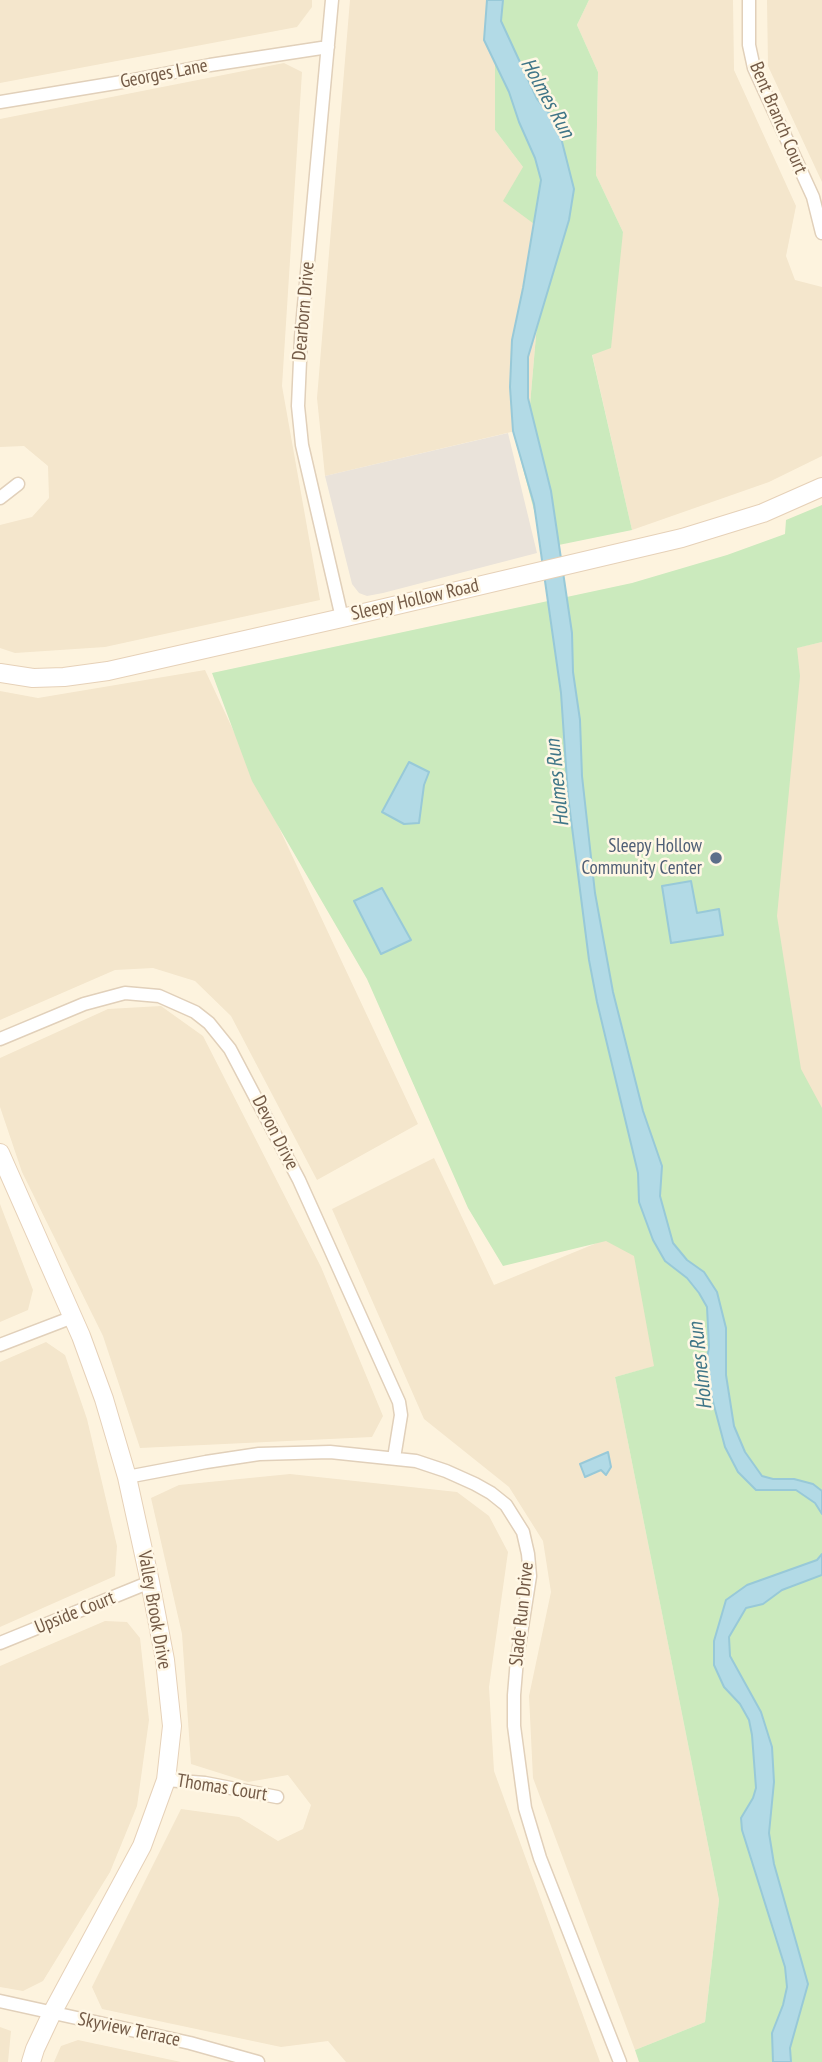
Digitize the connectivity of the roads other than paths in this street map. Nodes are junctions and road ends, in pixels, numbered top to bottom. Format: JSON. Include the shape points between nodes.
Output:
{"nodes":[{"id":1,"x":332,"y":0,"type":"edge"},
{"id":2,"x":749,"y":0,"type":"edge"},
{"id":3,"x":328,"y":47,"type":"junction"},
{"id":4,"x":0,"y":102,"type":"edge"},
{"id":5,"x":822,"y":233,"type":"edge"},
{"id":6,"x":18,"y":484,"type":"dead end"},
{"id":7,"x":822,"y":487,"type":"edge"},
{"id":8,"x":0,"y":498,"type":"edge"},
{"id":9,"x":342,"y":618,"type":"junction"},
{"id":10,"x":0,"y":673,"type":"edge"},
{"id":11,"x":0,"y":1039,"type":"edge"},
{"id":12,"x":0,"y":1153,"type":"edge"},
{"id":13,"x":73,"y":1317,"type":"junction"},
{"id":14,"x":0,"y":1345,"type":"edge"},
{"id":15,"x":394,"y":1458,"type":"junction"},
{"id":16,"x":127,"y":1478,"type":"junction"},
{"id":17,"x":150,"y":1582,"type":"junction"},
{"id":18,"x":0,"y":1643,"type":"edge"},
{"id":19,"x":166,"y":1780,"type":"junction"},
{"id":20,"x":277,"y":1797,"type":"dead end"},
{"id":21,"x":0,"y":2001,"type":"edge"},
{"id":22,"x":52,"y":2013,"type":"junction"},
{"id":23,"x":31,"y":2062,"type":"edge"},
{"id":24,"x":258,"y":2062,"type":"edge"},
{"id":25,"x":620,"y":2062,"type":"edge"}],
"edges":[{"from":1,"to":3,"type":"street","name":"Dearborn Drive"},
{"from":2,"to":5,"type":"street","name":"Bent Branch Court","via":[[754,68],[813,197]]},
{"from":3,"to":4,"type":"street","name":"Georges Lane"},
{"from":3,"to":9,"type":"street","name":"Dearborn Drive","via":[[298,406],[302,445]]},
{"from":6,"to":8,"type":"street"},
{"from":7,"to":9,"type":"street","name":"Sleepy Hollow Road","via":[[763,513],[682,538]]},
{"from":9,"to":10,"type":"street","name":"Sleepy Hollow Road","via":[[108,671],[33,678]]},
{"from":11,"to":15,"type":"street","name":"Devon Drive","via":[[84,1004],[125,993],[159,996],[209,1023],[230,1049],[299,1180],[399,1402]]},
{"from":12,"to":13,"type":"street","name":"Valley Brook Drive"},
{"from":13,"to":14,"type":"street"},
{"from":13,"to":16,"type":"street","name":"Valley Brook Drive"},
{"from":15,"to":16,"type":"street","name":"Slade Run Drive","via":[[287,1452]]},
{"from":15,"to":25,"type":"street","name":"Slade Run Drive","via":[[446,1471],[491,1493],[506,1505],[523,1532],[530,1576],[514,1715],[525,1808]]},
{"from":16,"to":17,"type":"street","name":"Valley Brook Drive"},
{"from":17,"to":18,"type":"street","name":"Upside Court"},
{"from":17,"to":19,"type":"street","name":"Valley Brook Drive","via":[[172,1726]]},
{"from":19,"to":20,"type":"street","name":"Thomas Court"},
{"from":19,"to":22,"type":"street","name":"Valley Brook Drive","via":[[142,1846]]},
{"from":21,"to":22,"type":"street","name":"Skyview Terrace"},
{"from":22,"to":23,"type":"street","name":"Valley Brook Drive"},
{"from":22,"to":24,"type":"street","name":"Skyview Terrace"}]}
